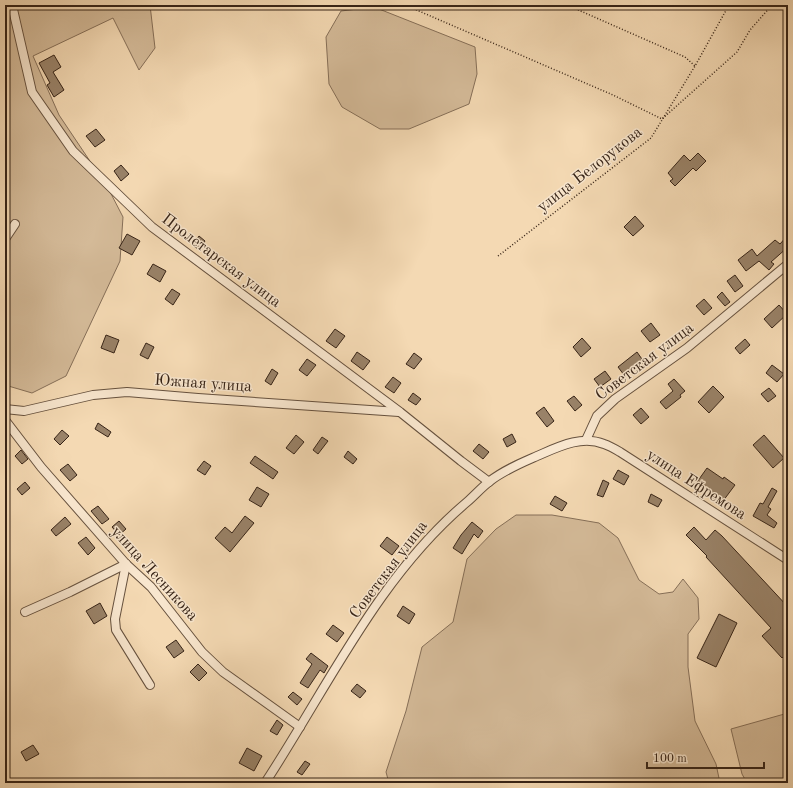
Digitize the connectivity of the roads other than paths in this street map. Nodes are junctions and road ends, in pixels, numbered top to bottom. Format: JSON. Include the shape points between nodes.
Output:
{"nodes":[{"id":1,"x":12,"y":5,"type":"edge"},
{"id":2,"x":15,"y":224,"type":"dead end"},
{"id":3,"x":5,"y":239,"type":"edge"},
{"id":4,"x":788,"y":264,"type":"edge"},
{"id":5,"x":5,"y":409,"type":"edge"},
{"id":6,"x":400,"y":412,"type":"junction"},
{"id":7,"x":5,"y":420,"type":"edge"},
{"id":8,"x":586,"y":440,"type":"junction"},
{"id":9,"x":490,"y":482,"type":"junction"},
{"id":10,"x":788,"y":560,"type":"edge"},
{"id":11,"x":126,"y":564,"type":"junction"},
{"id":12,"x":25,"y":612,"type":"dead end"},
{"id":13,"x":150,"y":685,"type":"dead end"},
{"id":14,"x":300,"y":727,"type":"junction"},
{"id":15,"x":265,"y":783,"type":"edge"}],
"edges":[{"from":1,"to":6,"type":"street","name":"Пролетарская улица","via":[[32,92],[73,151],[152,227]]},
{"from":2,"to":3,"type":"street"},
{"from":4,"to":8,"type":"street","name":"Советская улица","via":[[687,348],[615,399],[597,416]]},
{"from":5,"to":6,"type":"street","name":"Южная улица","via":[[24,410],[93,395],[127,392]]},
{"from":6,"to":9,"type":"street","name":"Пролетарская улица"},
{"from":7,"to":11,"type":"street","name":"улица Лесникова","via":[[41,467]]},
{"from":8,"to":9,"type":"street","name":"Советская улица","via":[[559,446],[523,462]]},
{"from":8,"to":10,"type":"street","name":"улица Ефремова","via":[[603,443],[620,452]]},
{"from":9,"to":14,"type":"street","name":"Советская улица","via":[[447,519],[411,559],[377,604]]},
{"from":11,"to":12,"type":"street"},
{"from":11,"to":13,"type":"street","via":[[115,619],[116,630]]},
{"from":11,"to":14,"type":"street","name":"улица Лесникова","via":[[151,587],[202,652],[224,672]]},
{"from":14,"to":15,"type":"street","name":"Советская улица"}]}
